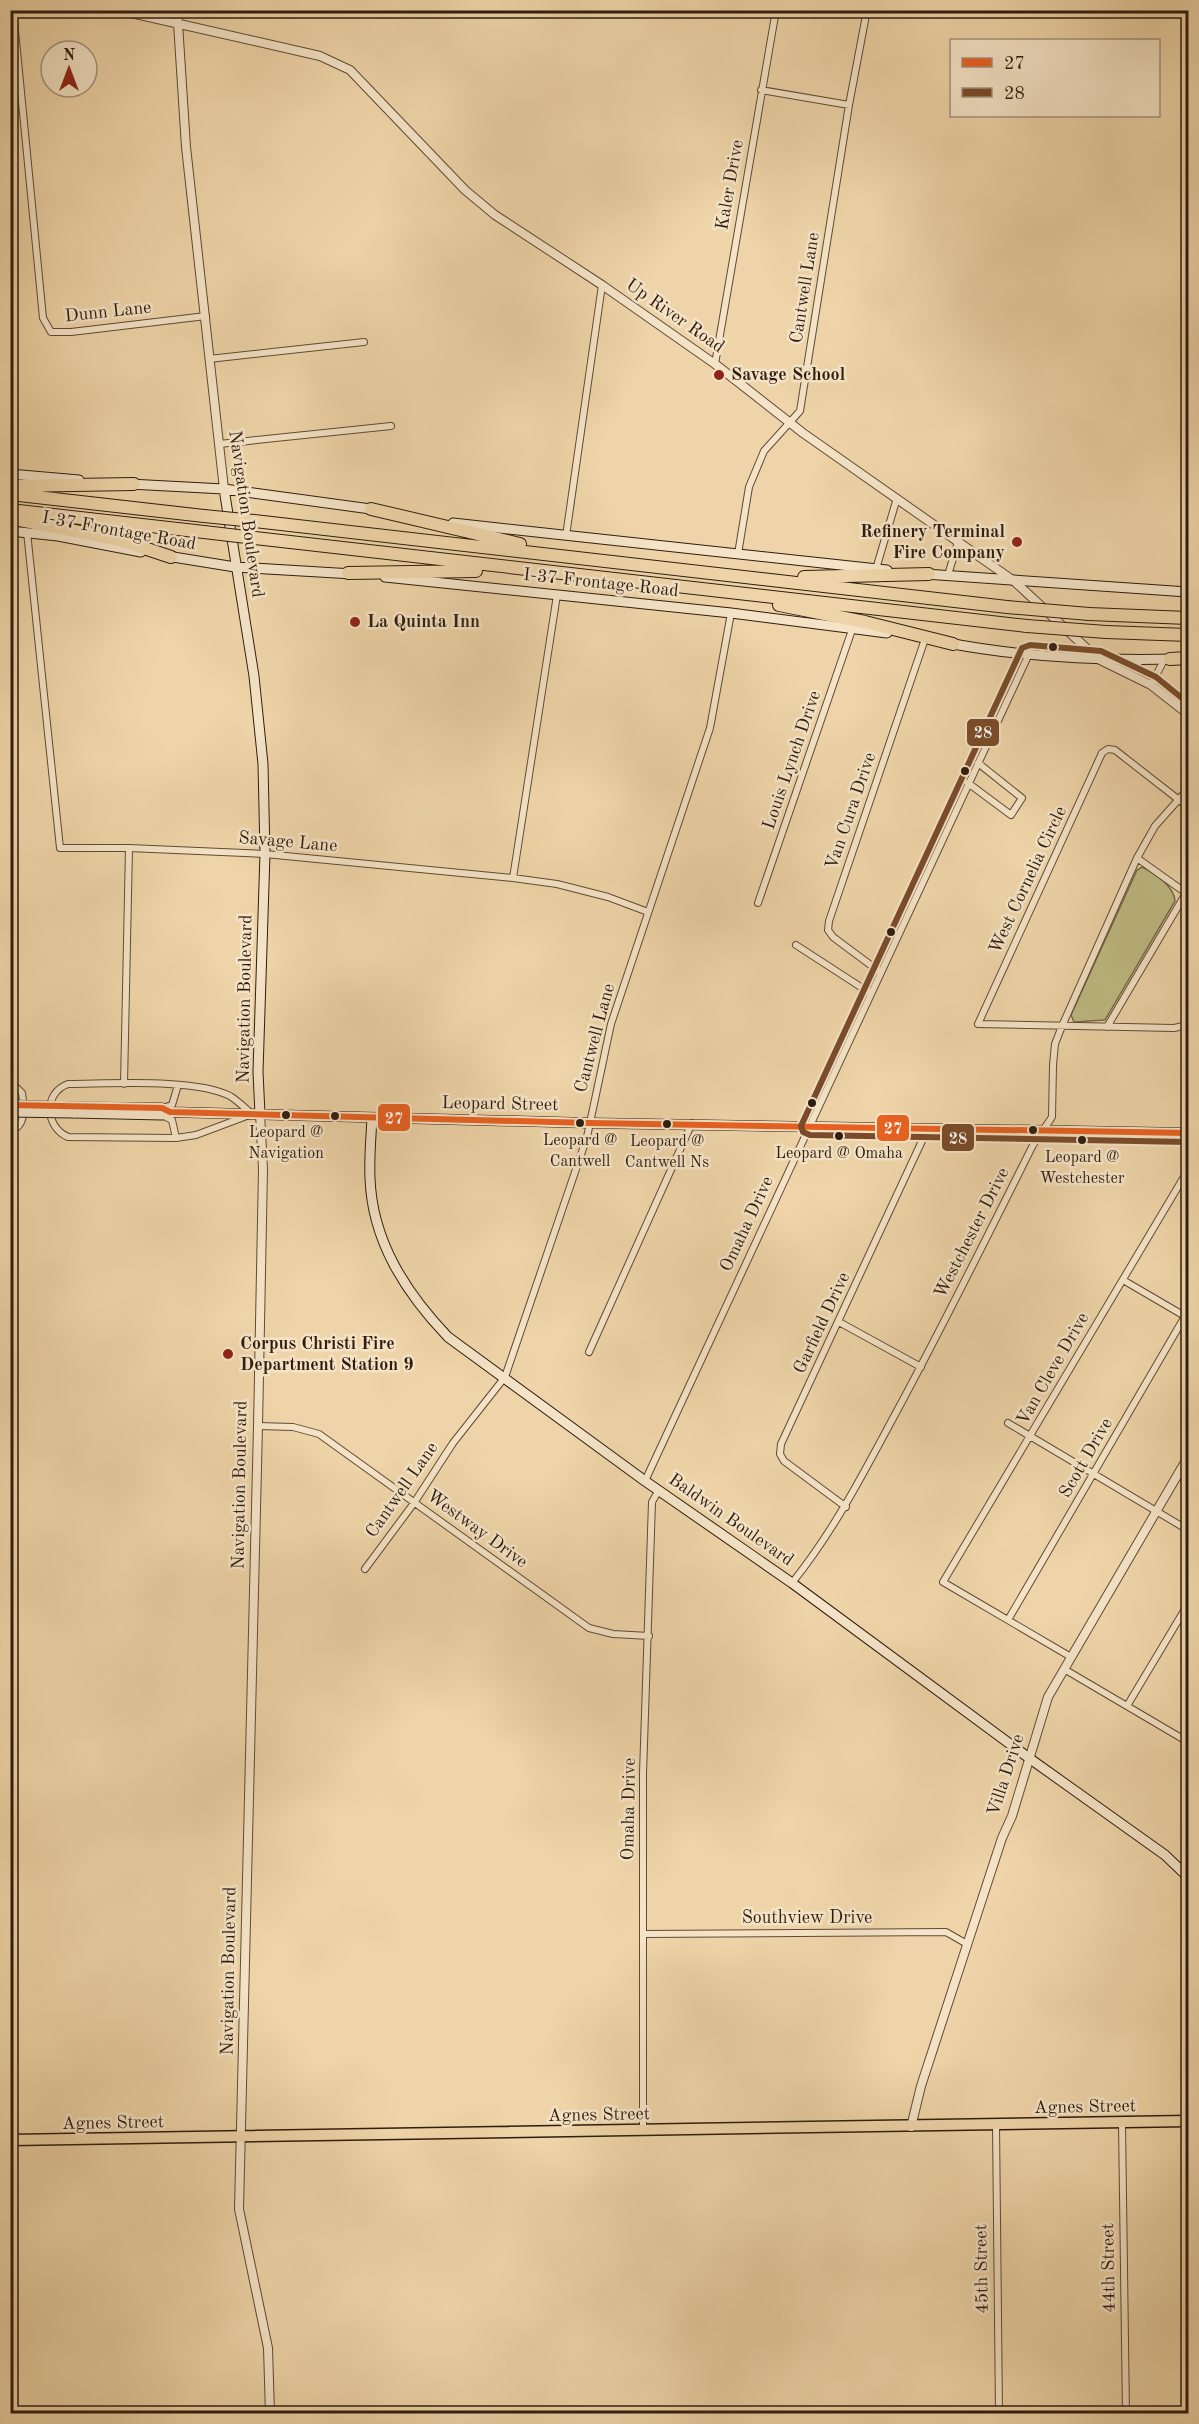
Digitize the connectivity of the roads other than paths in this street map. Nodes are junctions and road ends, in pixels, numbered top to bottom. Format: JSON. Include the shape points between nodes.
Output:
{"nodes":[{"id":1,"x":12,"y":10,"type":"edge"},
{"id":2,"x":118,"y":10,"type":"edge"},
{"id":3,"x":180,"y":10,"type":"edge"},
{"id":4,"x":776,"y":10,"type":"edge"},
{"id":5,"x":867,"y":10,"type":"edge"},
{"id":6,"x":178,"y":23,"type":"junction"},
{"id":7,"x":761,"y":90,"type":"junction"},
{"id":8,"x":849,"y":105,"type":"junction"},
{"id":9,"x":602,"y":285,"type":"junction"},
{"id":10,"x":206,"y":316,"type":"junction"},
{"id":11,"x":364,"y":342,"type":"dead end"},
{"id":12,"x":209,"y":359,"type":"junction"},
{"id":13,"x":715,"y":364,"type":"junction"},
{"id":14,"x":789,"y":423,"type":"junction"},
{"id":15,"x":392,"y":426,"type":"dead end"},
{"id":16,"x":219,"y":444,"type":"junction"},
{"id":17,"x":135,"y":484,"type":"joint"},
{"id":18,"x":14,"y":485,"type":"edge"},
{"id":19,"x":224,"y":489,"type":"junction"},
{"id":20,"x":897,"y":498,"type":"junction"},
{"id":21,"x":371,"y":509,"type":"junction"},
{"id":22,"x":13,"y":520,"type":"edge"},
{"id":23,"x":27,"y":532,"type":"junction"},
{"id":24,"x":566,"y":536,"type":"junction"},
{"id":25,"x":958,"y":543,"type":"junction"},
{"id":26,"x":738,"y":554,"type":"junction"},
{"id":27,"x":171,"y":557,"type":"junction"},
{"id":28,"x":573,"y":557,"type":"junction"},
{"id":29,"x":235,"y":567,"type":"junction"},
{"id":30,"x":876,"y":569,"type":"junction"},
{"id":31,"x":524,"y":571,"type":"junction"},
{"id":32,"x":348,"y":573,"type":"junction"},
{"id":33,"x":714,"y":574,"type":"junction"},
{"id":34,"x":929,"y":574,"type":"junction"},
{"id":35,"x":948,"y":576,"type":"junction"},
{"id":36,"x":1014,"y":581,"type":"junction"},
{"id":37,"x":671,"y":585,"type":"junction"},
{"id":38,"x":1188,"y":592,"type":"edge"},
{"id":39,"x":557,"y":595,"type":"junction"},
{"id":40,"x":730,"y":613,"type":"junction"},
{"id":41,"x":1188,"y":618,"type":"edge"},
{"id":42,"x":854,"y":627,"type":"junction"},
{"id":43,"x":1188,"y":635,"type":"edge"},
{"id":44,"x":926,"y":639,"type":"junction"},
{"id":45,"x":953,"y":644,"type":"junction"},
{"id":46,"x":1029,"y":654,"type":"junction"},
{"id":47,"x":1188,"y":658,"type":"edge"},
{"id":48,"x":1098,"y":659,"type":"junction"},
{"id":49,"x":1167,"y":659,"type":"junction"},
{"id":50,"x":1151,"y":685,"type":"junction"},
{"id":51,"x":1188,"y":714,"type":"edge"},
{"id":52,"x":978,"y":763,"type":"junction"},
{"id":53,"x":968,"y":783,"type":"junction"},
{"id":54,"x":1188,"y":789,"type":"edge"},
{"id":55,"x":1178,"y":799,"type":"junction"},
{"id":56,"x":1188,"y":807,"type":"edge"},
{"id":57,"x":129,"y":848,"type":"junction"},
{"id":58,"x":265,"y":854,"type":"junction"},
{"id":59,"x":1137,"y":858,"type":"junction"},
{"id":60,"x":513,"y":878,"type":"junction"},
{"id":61,"x":758,"y":903,"type":"dead end"},
{"id":62,"x":648,"y":912,"type":"junction"},
{"id":63,"x":796,"y":945,"type":"dead end"},
{"id":64,"x":880,"y":972,"type":"junction"},
{"id":65,"x":870,"y":993,"type":"junction"},
{"id":66,"x":1062,"y":1026,"type":"junction"},
{"id":67,"x":1187,"y":1026,"type":"edge"},
{"id":68,"x":1107,"y":1027,"type":"junction"},
{"id":69,"x":124,"y":1084,"type":"junction"},
{"id":70,"x":178,"y":1084,"type":"junction"},
{"id":71,"x":10,"y":1086,"type":"edge"},
{"id":72,"x":10,"y":1105,"type":"edge"},
{"id":73,"x":73,"y":1110,"type":"junction"},
{"id":74,"x":10,"y":1112,"type":"edge"},
{"id":75,"x":165,"y":1112,"type":"junction"},
{"id":76,"x":256,"y":1114,"type":"junction"},
{"id":77,"x":372,"y":1118,"type":"junction"},
{"id":78,"x":590,"y":1123,"type":"junction"},
{"id":79,"x":692,"y":1124,"type":"junction"},
{"id":80,"x":810,"y":1126,"type":"junction"},
{"id":81,"x":928,"y":1128,"type":"junction"},
{"id":82,"x":1044,"y":1130,"type":"junction"},
{"id":83,"x":10,"y":1131,"type":"edge"},
{"id":84,"x":1188,"y":1133,"type":"edge"},
{"id":85,"x":176,"y":1138,"type":"junction"},
{"id":86,"x":1188,"y":1170,"type":"edge"},
{"id":87,"x":1123,"y":1280,"type":"junction"},
{"id":88,"x":1187,"y":1315,"type":"edge"},
{"id":89,"x":839,"y":1322,"type":"junction"},
{"id":90,"x":589,"y":1352,"type":"dead end"},
{"id":91,"x":921,"y":1367,"type":"junction"},
{"id":92,"x":505,"y":1377,"type":"junction"},
{"id":93,"x":1008,"y":1423,"type":"dead end"},
{"id":94,"x":258,"y":1426,"type":"junction"},
{"id":95,"x":1030,"y":1436,"type":"junction"},
{"id":96,"x":1188,"y":1457,"type":"edge"},
{"id":97,"x":1094,"y":1474,"type":"junction"},
{"id":98,"x":645,"y":1481,"type":"junction"},
{"id":99,"x":659,"y":1490,"type":"junction"},
{"id":100,"x":414,"y":1503,"type":"junction"},
{"id":101,"x":846,"y":1507,"type":"junction"},
{"id":102,"x":1157,"y":1511,"type":"junction"},
{"id":103,"x":1188,"y":1530,"type":"edge"},
{"id":104,"x":365,"y":1569,"type":"dead end"},
{"id":105,"x":792,"y":1583,"type":"junction"},
{"id":106,"x":1188,"y":1604,"type":"edge"},
{"id":107,"x":1008,"y":1620,"type":"junction"},
{"id":108,"x":649,"y":1635,"type":"junction"},
{"id":109,"x":1071,"y":1657,"type":"junction"},
{"id":110,"x":1064,"y":1669,"type":"junction"},
{"id":111,"x":1127,"y":1706,"type":"junction"},
{"id":112,"x":1188,"y":1742,"type":"edge"},
{"id":113,"x":1029,"y":1758,"type":"junction"},
{"id":114,"x":1188,"y":1877,"type":"edge"},
{"id":115,"x":643,"y":1934,"type":"junction"},
{"id":116,"x":967,"y":1944,"type":"junction"},
{"id":117,"x":1188,"y":2121,"type":"edge"},
{"id":118,"x":1122,"y":2123,"type":"junction"},
{"id":119,"x":996,"y":2124,"type":"junction"},
{"id":120,"x":911,"y":2127,"type":"junction"},
{"id":121,"x":643,"y":2131,"type":"junction"},
{"id":122,"x":241,"y":2138,"type":"junction"},
{"id":123,"x":10,"y":2140,"type":"edge"},
{"id":124,"x":270,"y":2414,"type":"edge"},
{"id":125,"x":999,"y":2414,"type":"edge"},
{"id":126,"x":1126,"y":2414,"type":"edge"}],
"edges":[{"from":1,"to":10,"type":"street","name":"Dunn Lane","via":[[43,318],[51,332]]},
{"from":2,"to":6,"type":"street","name":"Up River Road"},
{"from":3,"to":6,"type":"street","name":"Navigation Boulevard"},
{"from":4,"to":7,"type":"street","name":"Kaler Drive"},
{"from":5,"to":8,"type":"street","name":"Cantwell Lane"},
{"from":6,"to":9,"type":"street","name":"Up River Road","via":[[320,56],[350,70],[465,190],[495,215]]},
{"from":6,"to":10,"type":"street","name":"Navigation Boulevard","via":[[186,147]]},
{"from":7,"to":8,"type":"street"},
{"from":7,"to":13,"type":"street","name":"Kaler Drive"},
{"from":8,"to":14,"type":"street","name":"Cantwell Lane","via":[[800,411]]},
{"from":9,"to":13,"type":"street","name":"Up River Road"},
{"from":9,"to":24,"type":"street"},
{"from":10,"to":12,"type":"street","name":"Navigation Boulevard"},
{"from":11,"to":12,"type":"street"},
{"from":12,"to":16,"type":"street","name":"Navigation Boulevard"},
{"from":13,"to":14,"type":"street","name":"Up River Road"},
{"from":14,"to":20,"type":"street","name":"Up River Road"},
{"from":14,"to":26,"type":"street","name":"Cantwell Lane","via":[[764,451],[749,487]]},
{"from":15,"to":16,"type":"street"},
{"from":16,"to":19,"type":"street","name":"Navigation Boulevard"},
{"from":17,"to":18,"type":"highway"},
{"from":17,"to":19,"type":"main road"},
{"from":18,"to":28,"type":"highway","bridge":true,"via":[[204,516]]},
{"from":19,"to":21,"type":"main road"},
{"from":19,"to":29,"type":"main road","name":"Navigation Boulevard"},
{"from":20,"to":25,"type":"street","name":"Up River Road"},
{"from":20,"to":30,"type":"street"},
{"from":21,"to":24,"type":"main road","via":[[461,525]]},
{"from":21,"to":28,"type":"highway"},
{"from":22,"to":23,"type":"main road","name":"I-37 Frontage Road"},
{"from":22,"to":27,"type":"highway","via":[[120,540]]},
{"from":22,"to":31,"type":"highway","bridge":true,"via":[[204,532]]},
{"from":23,"to":27,"type":"main road","name":"I-37 Frontage Road"},
{"from":23,"to":57,"type":"street","name":"Savage Lane","via":[[60,848]]},
{"from":24,"to":26,"type":"main road"},
{"from":25,"to":35,"type":"street"},
{"from":25,"to":36,"type":"street","name":"Up River Road"},
{"from":26,"to":30,"type":"main road"},
{"from":27,"to":29,"type":"main road","name":"I-37 Frontage Road"},
{"from":28,"to":33,"type":"highway"},
{"from":29,"to":32,"type":"main road","name":"I-37 Frontage Road"},
{"from":29,"to":58,"type":"main road","name":"Navigation Boulevard","via":[[262,743]]},
{"from":30,"to":34,"type":"main road"},
{"from":31,"to":32,"type":"highway"},
{"from":31,"to":37,"type":"highway"},
{"from":32,"to":39,"type":"main road","name":"I-37 Frontage Road"},
{"from":33,"to":34,"type":"highway"},
{"from":33,"to":41,"type":"highway","bridge":true,"via":[[1007,607]]},
{"from":34,"to":35,"type":"main road"},
{"from":35,"to":36,"type":"main road"},
{"from":36,"to":38,"type":"main road"},
{"from":36,"to":48,"type":"street","name":"Up River Road"},
{"from":37,"to":43,"type":"highway","bridge":true,"via":[[1027,626]]},
{"from":37,"to":45,"type":"highway","via":[[865,622]]},
{"from":39,"to":40,"type":"main road","name":"I-37 Frontage Road"},
{"from":39,"to":60,"type":"street"},
{"from":40,"to":42,"type":"main road","name":"I-37 Frontage Road"},
{"from":40,"to":62,"type":"street","name":"Cantwell Lane","via":[[710,728]]},
{"from":42,"to":44,"type":"main road","name":"I-37 Frontage Road"},
{"from":42,"to":61,"type":"street","name":"Louis Lynch Drive"},
{"from":44,"to":45,"type":"main road","name":"I-37 Frontage Road"},
{"from":44,"to":64,"type":"street","name":"Van Cura Drive","via":[[829,921],[828,930],[833,937]]},
{"from":45,"to":46,"type":"main road","name":"I-37 Frontage Road"},
{"from":46,"to":48,"type":"main road","name":"I-37 Frontage Road"},
{"from":46,"to":52,"type":"street","name":"Omaha Drive"},
{"from":47,"to":49,"type":"highway"},
{"from":48,"to":49,"type":"main road","name":"I-37 Frontage Road"},
{"from":48,"to":50,"type":"street","name":"Up River Road"},
{"from":49,"to":50,"type":"street"},
{"from":50,"to":51,"type":"street","name":"Up River Road"},
{"from":52,"to":53,"type":"street","name":"Omaha Drive"},
{"from":52,"to":53,"type":"street","via":[[1022,798],[1011,814]]},
{"from":53,"to":64,"type":"street","name":"Omaha Drive"},
{"from":54,"to":55,"type":"street","name":"Westchester Drive"},
{"from":55,"to":56,"type":"street"},
{"from":55,"to":59,"type":"street","name":"Westchester Drive","via":[[1155,826]]},
{"from":55,"to":66,"type":"street","name":"West Cornelia Circle","via":[[1115,750],[1102,753],[978,1024]]},
{"from":57,"to":58,"type":"street","name":"Savage Lane"},
{"from":57,"to":69,"type":"street"},
{"from":58,"to":60,"type":"street","name":"Savage Lane"},
{"from":58,"to":76,"type":"main road","name":"Navigation Boulevard"},
{"from":59,"to":66,"type":"street","name":"Westchester Drive"},
{"from":59,"to":68,"type":"street","via":[[1186,892]]},
{"from":60,"to":62,"type":"street","name":"Savage Lane","via":[[557,884]]},
{"from":62,"to":78,"type":"street","name":"Cantwell Lane","via":[[611,1024]]},
{"from":63,"to":65,"type":"street"},
{"from":64,"to":65,"type":"street","name":"Omaha Drive"},
{"from":65,"to":80,"type":"street","name":"Omaha Drive"},
{"from":66,"to":68,"type":"street"},
{"from":66,"to":82,"type":"street","name":"Westchester Drive","via":[[1053,1065],[1052,1117]]},
{"from":67,"to":68,"type":"street"},
{"from":69,"to":70,"type":"street"},
{"from":69,"to":85,"type":"street","via":[[59,1087],[52,1095],[52,1124],[57,1132],[68,1137]]},
{"from":70,"to":75,"type":"street","via":[[172,1105]]},
{"from":70,"to":76,"type":"street","via":[[230,1096]]},
{"from":71,"to":83,"type":"street","via":[[22,1094],[24,1109],[22,1123]]},
{"from":72,"to":73,"type":"main road","name":"Leopard Street","bridge":true},
{"from":73,"to":74,"type":"main road","name":"Leopard Street","bridge":true},
{"from":73,"to":75,"type":"main road","name":"Leopard Street"},
{"from":75,"to":76,"type":"main road","name":"Leopard Street"},
{"from":75,"to":85,"type":"street","via":[[172,1120]]},
{"from":76,"to":77,"type":"main road","name":"Leopard Street"},
{"from":76,"to":85,"type":"street"},
{"from":76,"to":94,"type":"street","name":"Navigation Boulevard","via":[[262,1170]]},
{"from":77,"to":78,"type":"main road","name":"Leopard Street"},
{"from":77,"to":92,"type":"main road","name":"Baldwin Boulevard","via":[[370,1180],[376,1222],[388,1254],[405,1287],[448,1337]]},
{"from":78,"to":79,"type":"main road","name":"Leopard Street"},
{"from":78,"to":92,"type":"street","name":"Cantwell Lane"},
{"from":79,"to":80,"type":"main road","name":"Leopard Street"},
{"from":79,"to":90,"type":"street"},
{"from":80,"to":81,"type":"main road","name":"Leopard Street"},
{"from":80,"to":98,"type":"street","name":"Omaha Drive"},
{"from":81,"to":82,"type":"main road","name":"Leopard Street"},
{"from":81,"to":89,"type":"street","name":"Garfield Drive"},
{"from":82,"to":84,"type":"main road","name":"Leopard Street"},
{"from":82,"to":91,"type":"street","name":"Westchester Drive"},
{"from":86,"to":87,"type":"street","name":"Van Cleve Drive"},
{"from":87,"to":88,"type":"street"},
{"from":87,"to":95,"type":"street","name":"Van Cleve Drive"},
{"from":88,"to":97,"type":"street","name":"Scott Drive"},
{"from":89,"to":91,"type":"street"},
{"from":89,"to":101,"type":"street","name":"Garfield Drive","via":[[781,1444],[780,1454]]},
{"from":91,"to":101,"type":"street","name":"Westchester Drive"},
{"from":92,"to":98,"type":"main road","name":"Baldwin Boulevard"},
{"from":92,"to":100,"type":"street","name":"Cantwell Lane","via":[[453,1443]]},
{"from":93,"to":95,"type":"street"},
{"from":94,"to":100,"type":"street","name":"Westway Drive","via":[[293,1427],[319,1434]]},
{"from":94,"to":122,"type":"street","name":"Navigation Boulevard"},
{"from":95,"to":97,"type":"street"},
{"from":95,"to":107,"type":"street","name":"Van Cleve Drive","via":[[943,1582]]},
{"from":96,"to":102,"type":"street","name":"Villa Drive"},
{"from":97,"to":102,"type":"street"},
{"from":97,"to":107,"type":"street","name":"Scott Drive"},
{"from":98,"to":99,"type":"main road","name":"Baldwin Boulevard"},
{"from":99,"to":105,"type":"main road","name":"Baldwin Boulevard"},
{"from":99,"to":108,"type":"street","name":"Omaha Drive","via":[[652,1502]]},
{"from":100,"to":104,"type":"street","name":"Cantwell Lane"},
{"from":100,"to":108,"type":"street","name":"Westway Drive","via":[[588,1628],[613,1634]]},
{"from":101,"to":105,"type":"street","name":"Westchester Drive"},
{"from":102,"to":103,"type":"street"},
{"from":102,"to":109,"type":"street","name":"Villa Drive"},
{"from":105,"to":113,"type":"main road","name":"Baldwin Boulevard"},
{"from":106,"to":111,"type":"street"},
{"from":107,"to":109,"type":"street"},
{"from":108,"to":115,"type":"street","name":"Omaha Drive","via":[[643,1774]]},
{"from":109,"to":110,"type":"street","name":"Villa Drive"},
{"from":110,"to":111,"type":"street"},
{"from":110,"to":113,"type":"street","name":"Villa Drive","via":[[1048,1696]]},
{"from":111,"to":112,"type":"street"},
{"from":113,"to":114,"type":"main road","name":"Baldwin Boulevard","via":[[1165,1855]]},
{"from":113,"to":116,"type":"street","name":"Villa Drive"},
{"from":115,"to":116,"type":"street","name":"Southview Drive","via":[[946,1932]]},
{"from":115,"to":121,"type":"street","name":"Omaha Drive"},
{"from":116,"to":120,"type":"street","name":"Villa Drive"},
{"from":117,"to":118,"type":"main road","name":"Agnes Street"},
{"from":118,"to":119,"type":"main road","name":"Agnes Street"},
{"from":118,"to":126,"type":"street","name":"44th Street"},
{"from":119,"to":120,"type":"main road","name":"Agnes Street"},
{"from":119,"to":125,"type":"street","name":"45th Street"},
{"from":120,"to":121,"type":"main road","name":"Agnes Street"},
{"from":121,"to":122,"type":"main road","name":"Agnes Street"},
{"from":122,"to":123,"type":"main road","name":"Agnes Street"},
{"from":122,"to":124,"type":"street","name":"Navigation Boulevard","via":[[239,2208],[268,2348]]}]}
